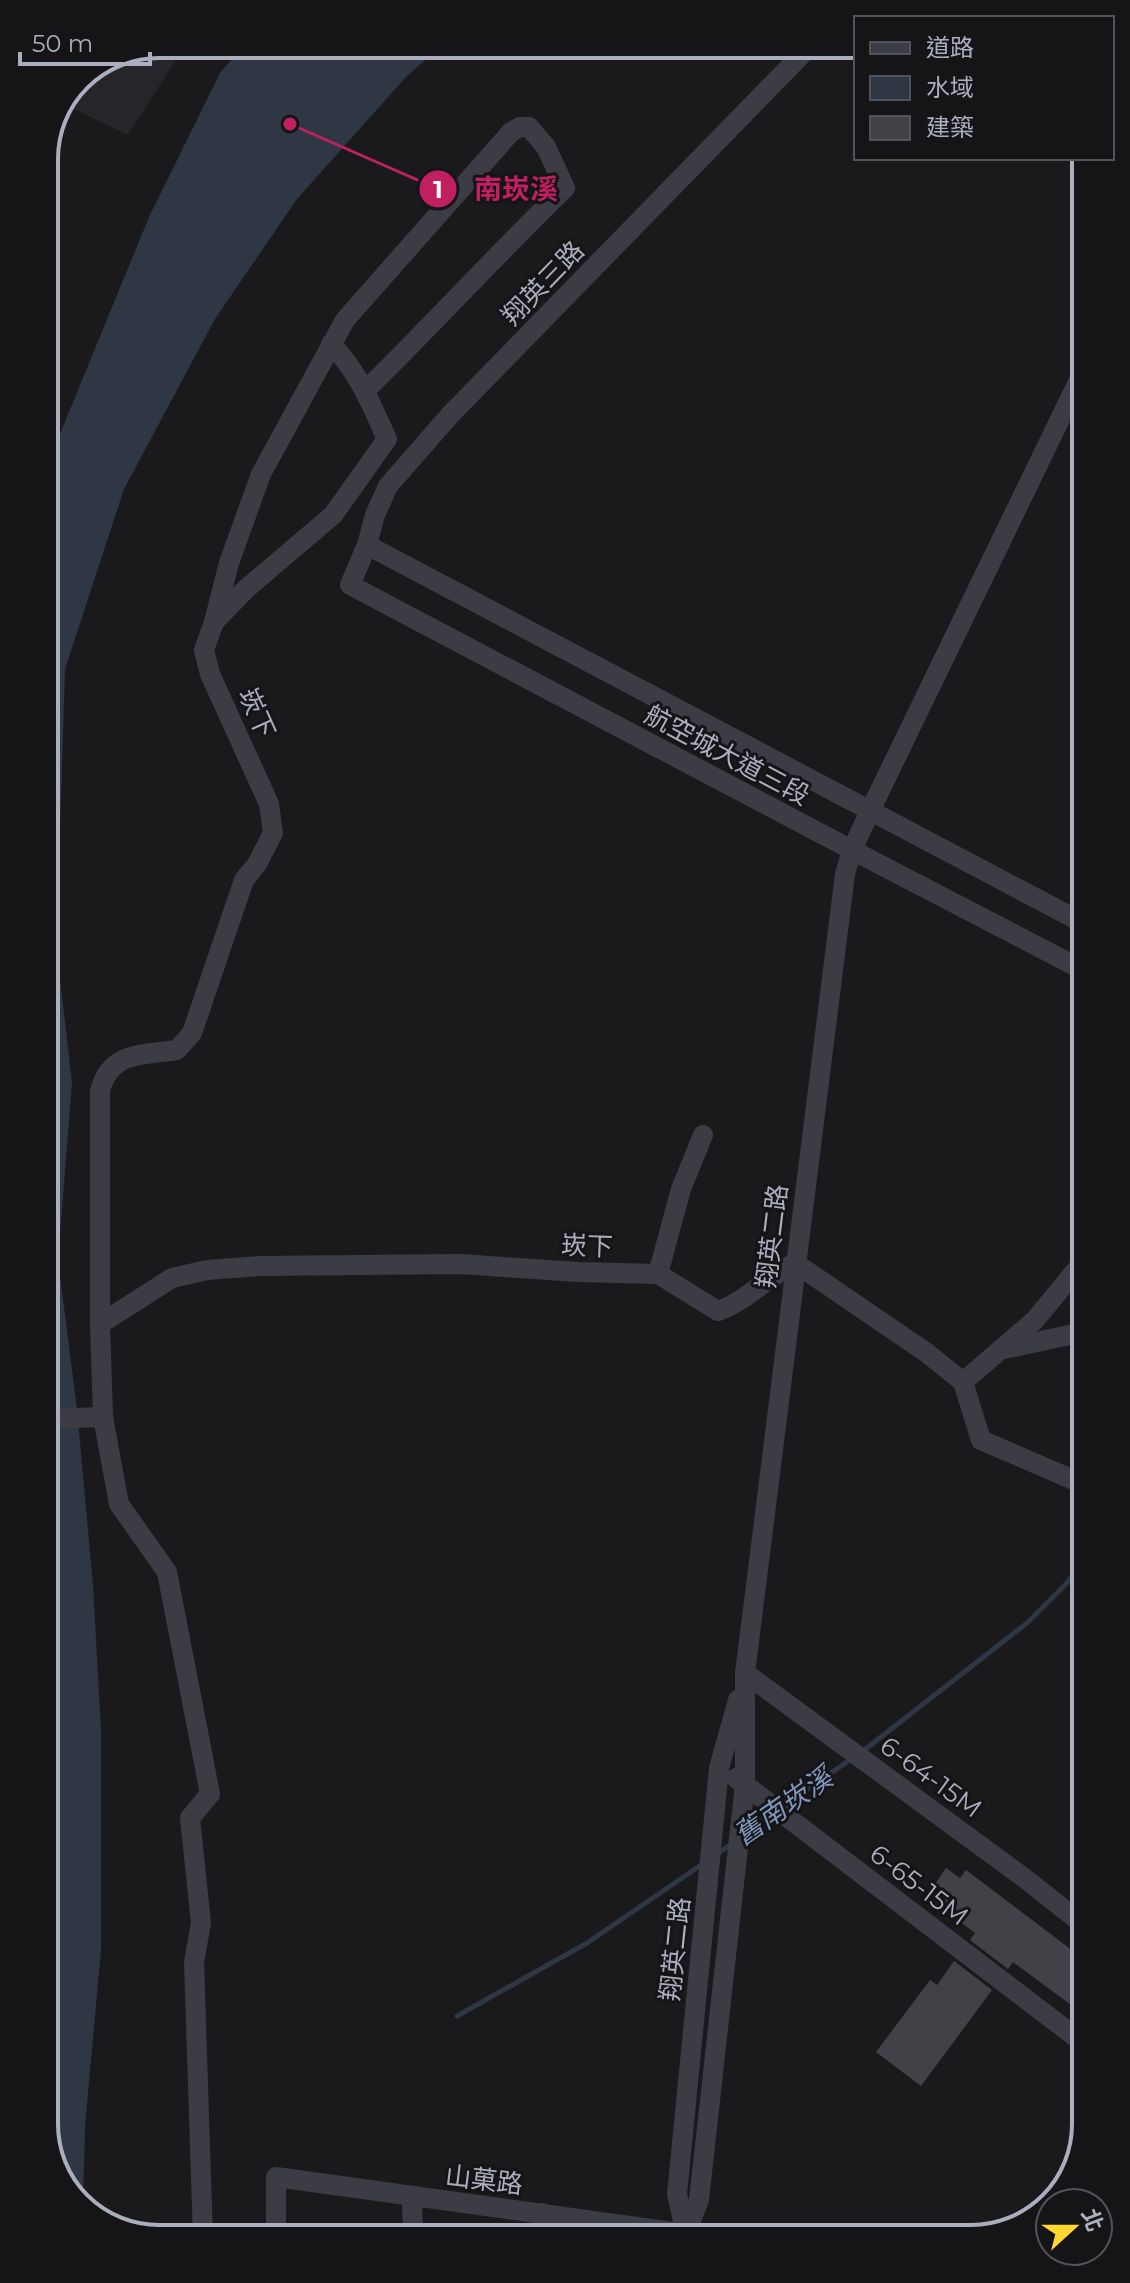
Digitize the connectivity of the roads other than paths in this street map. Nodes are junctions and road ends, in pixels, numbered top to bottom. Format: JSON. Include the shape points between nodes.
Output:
{"nodes":[{"id":1,"x":798,"y":58,"type":"edge"},
{"id":2,"x":331,"y":344,"type":"junction"},
{"id":3,"x":365,"y":391,"type":"junction"},
{"id":4,"x":1072,"y":394,"type":"edge"},
{"id":5,"x":367,"y":545,"type":"junction"},
{"id":6,"x":350,"y":585,"type":"joint"},
{"id":7,"x":214,"y":622,"type":"junction"},
{"id":8,"x":870,"y":811,"type":"junction"},
{"id":9,"x":852,"y":850,"type":"junction"},
{"id":10,"x":1072,"y":917,"type":"edge"},
{"id":11,"x":1072,"y":964,"type":"edge"},
{"id":12,"x":703,"y":1135,"type":"dead end"},
{"id":13,"x":795,"y":1263,"type":"junction"},
{"id":14,"x":658,"y":1274,"type":"junction"},
{"id":15,"x":1072,"y":1275,"type":"edge"},
{"id":16,"x":100,"y":1324,"type":"junction"},
{"id":17,"x":1072,"y":1334,"type":"edge"},
{"id":18,"x":1000,"y":1350,"type":"junction"},
{"id":19,"x":963,"y":1382,"type":"junction"},
{"id":20,"x":94,"y":1417,"type":"junction"},
{"id":21,"x":58,"y":1419,"type":"edge"},
{"id":22,"x":1072,"y":1479,"type":"edge"},
{"id":23,"x":745,"y":1673,"type":"junction"},
{"id":24,"x":719,"y":1768,"type":"junction"},
{"id":25,"x":745,"y":1784,"type":"junction"},
{"id":26,"x":1072,"y":1916,"type":"edge"},
{"id":27,"x":1072,"y":2034,"type":"edge"},
{"id":28,"x":412,"y":2197,"type":"junction"},
{"id":29,"x":542,"y":2213,"type":"junction"},
{"id":30,"x":203,"y":2225,"type":"edge"},
{"id":31,"x":276,"y":2225,"type":"edge"},
{"id":32,"x":413,"y":2225,"type":"edge"},
{"id":33,"x":543,"y":2225,"type":"edge"},
{"id":34,"x":628,"y":2225,"type":"edge"},
{"id":35,"x":684,"y":2225,"type":"edge"},
{"id":36,"x":689,"y":2225,"type":"edge"}],
"edges":[{"from":1,"to":5,"type":"street","name":"翔英三路","via":[[450,415],[388,486]]},
{"from":2,"to":3,"type":"street","via":[[349,362]]},
{"from":2,"to":3,"type":"street","name":"崁下","via":[[345,320],[511,132],[529,127],[546,147],[565,188]]},
{"from":2,"to":7,"type":"street","name":"崁下","via":[[261,474]]},
{"from":3,"to":7,"type":"street","via":[[387,439],[333,515]]},
{"from":4,"to":8,"type":"street","name":"翔英二路"},
{"from":5,"to":6,"type":"street","name":"翔英三路"},
{"from":5,"to":8,"type":"street","name":"航空城大道三段"},
{"from":6,"to":9,"type":"street","name":"航空城大道三段"},
{"from":7,"to":16,"type":"street","name":"崁下","via":[[204,650],[210,674],[269,804],[273,833],[244,880],[192,1033],[177,1050],[131,1057],[103,1078]]},
{"from":8,"to":9,"type":"street","name":"翔英二路"},
{"from":8,"to":10,"type":"street","name":"航空城大道三段"},
{"from":9,"to":11,"type":"street","name":"航空城大道三段"},
{"from":9,"to":13,"type":"street","name":"翔英二路"},
{"from":12,"to":14,"type":"street","via":[[681,1189]]},
{"from":13,"to":14,"type":"street","via":[[718,1311]]},
{"from":13,"to":19,"type":"street"},
{"from":13,"to":23,"type":"street","name":"翔英二路"},
{"from":14,"to":16,"type":"street","name":"崁下","via":[[460,1264],[207,1270],[172,1278]]},
{"from":15,"to":18,"type":"street","via":[[1035,1320]]},
{"from":16,"to":20,"type":"street","name":"崁下"},
{"from":17,"to":18,"type":"street"},
{"from":18,"to":19,"type":"street"},
{"from":19,"to":22,"type":"street","via":[[981,1440]]},
{"from":20,"to":21,"type":"street"},
{"from":20,"to":30,"type":"street","name":"崁下","via":[[119,1504],[167,1572],[210,1794],[190,1818],[201,1923],[194,1962]]},
{"from":23,"to":24,"type":"street","name":"翔英二路"},
{"from":23,"to":25,"type":"street","name":"翔英二路"},
{"from":23,"to":26,"type":"street","name":"6-64-15M"},
{"from":24,"to":25,"type":"street","name":"6-65-15M"},
{"from":24,"to":35,"type":"street","name":"翔英二路","via":[[677,2194]]},
{"from":25,"to":27,"type":"street","name":"6-65-15M"},
{"from":25,"to":36,"type":"street","name":"翔英二路","via":[[699,2200]]},
{"from":28,"to":29,"type":"street","name":"山菓路"},
{"from":28,"to":31,"type":"street","name":"山菓路","via":[[276,2177]]},
{"from":28,"to":32,"type":"street"},
{"from":29,"to":33,"type":"street"},
{"from":29,"to":34,"type":"street","name":"山菓路"}]}
